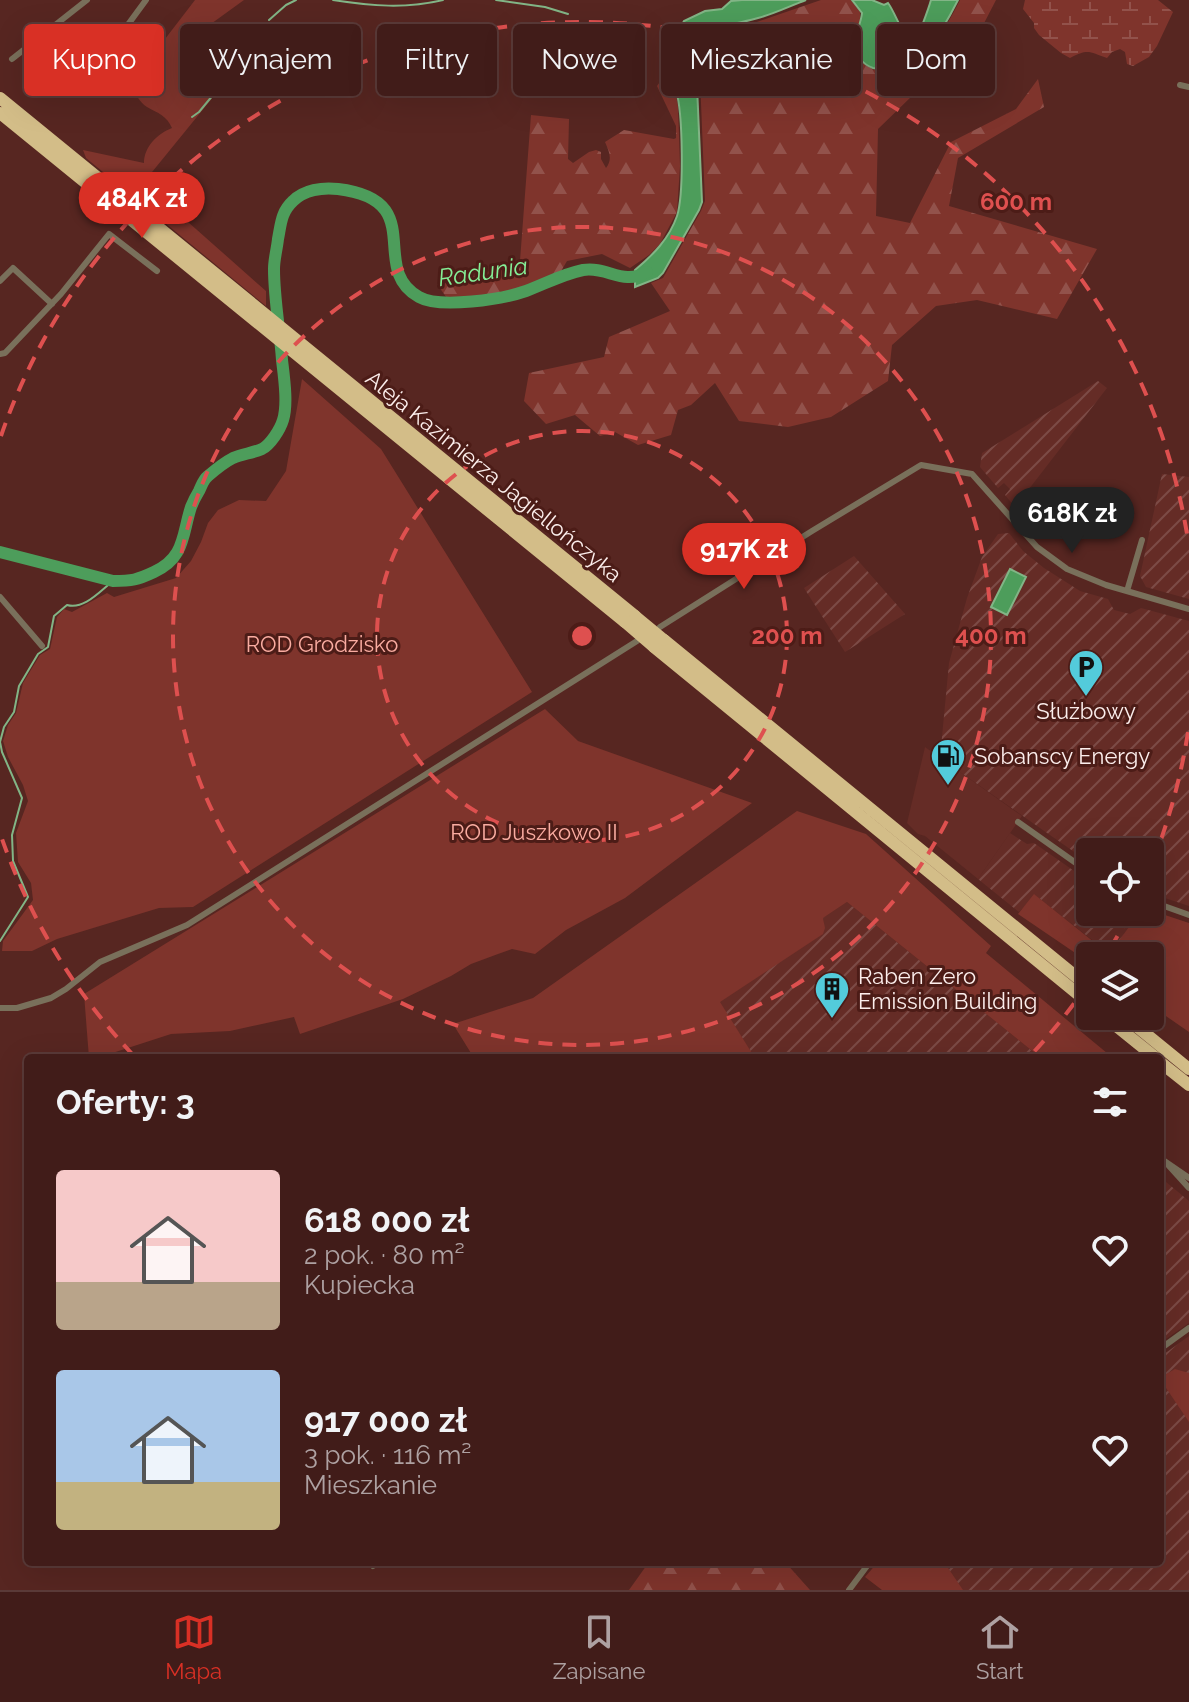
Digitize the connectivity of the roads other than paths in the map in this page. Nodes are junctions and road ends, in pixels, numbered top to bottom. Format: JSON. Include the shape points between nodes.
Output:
{"nodes":[{"id":1,"x":87,"y":0,"type":"edge"},
{"id":2,"x":146,"y":0,"type":"edge"},
{"id":3,"x":60,"y":22,"type":"joint"},
{"id":4,"x":128,"y":24,"type":"edge"},
{"id":5,"x":12,"y":59,"type":"dead end"},
{"id":6,"x":1180,"y":85,"type":"dead end"},
{"id":7,"x":1189,"y":87,"type":"edge"},
{"id":8,"x":0,"y":98,"type":"edge"},
{"id":9,"x":0,"y":113,"type":"edge"},
{"id":10,"x":120,"y":202,"type":"junction"},
{"id":11,"x":157,"y":271,"type":"dead end"},
{"id":12,"x":0,"y":281,"type":"edge"},
{"id":13,"x":52,"y":304,"type":"junction"},
{"id":14,"x":262,"y":319,"type":"junction"},
{"id":15,"x":0,"y":354,"type":"edge"},
{"id":16,"x":1142,"y":540,"type":"dead end"},
{"id":17,"x":1127,"y":591,"type":"junction"},
{"id":18,"x":0,"y":597,"type":"edge"},
{"id":19,"x":1189,"y":609,"type":"edge"},
{"id":20,"x":630,"y":619,"type":"junction"},
{"id":21,"x":660,"y":627,"type":"dead end"},
{"id":22,"x":637,"y":641,"type":"dead end"},
{"id":23,"x":42,"y":646,"type":"dead end"},
{"id":24,"x":1018,"y":822,"type":"dead end"},
{"id":25,"x":1076,"y":863,"type":"edge"},
{"id":26,"x":1164,"y":906,"type":"edge"},
{"id":27,"x":1189,"y":915,"type":"edge"},
{"id":28,"x":997,"y":920,"type":"junction"},
{"id":29,"x":1076,"y":978,"type":"edge"},
{"id":30,"x":1076,"y":991,"type":"edge"},
{"id":31,"x":0,"y":1008,"type":"edge"},
{"id":32,"x":1121,"y":1030,"type":"edge"},
{"id":33,"x":1141,"y":1030,"type":"edge"},
{"id":34,"x":1151,"y":1054,"type":"edge"},
{"id":35,"x":1164,"y":1065,"type":"edge"},
{"id":36,"x":1189,"y":1069,"type":"edge"},
{"id":37,"x":1189,"y":1085,"type":"edge"},
{"id":38,"x":1164,"y":1162,"type":"edge"},
{"id":39,"x":1169,"y":1166,"type":"junction"},
{"id":40,"x":1189,"y":1178,"type":"edge"},
{"id":41,"x":1189,"y":1188,"type":"edge"},
{"id":42,"x":1189,"y":1328,"type":"edge"},
{"id":43,"x":1164,"y":1346,"type":"edge"},
{"id":44,"x":867,"y":1566,"type":"edge"},
{"id":45,"x":849,"y":1590,"type":"edge"}],
"edges":[{"from":1,"to":3,"type":"street"},
{"from":2,"to":4,"type":"street"},
{"from":3,"to":5,"type":"street"},
{"from":6,"to":7,"type":"street"},
{"from":8,"to":10,"type":"highway","name":"Aleja Kazimierza Jagiellończyka"},
{"from":9,"to":10,"type":"highway","name":"Aleja Kazimierza Jagiellończyka"},
{"from":10,"to":14,"type":"highway","name":"Aleja Kazimierza Jagiellończyka"},
{"from":11,"to":13,"type":"street","via":[[109,234]]},
{"from":12,"to":13,"type":"street","via":[[13,268]]},
{"from":13,"to":15,"type":"street"},
{"from":14,"to":20,"type":"highway","name":"Aleja Kazimierza Jagiellończyka","via":[[297,341]]},
{"from":14,"to":20,"type":"highway","name":"Aleja Kazimierza Jagiellończyka","via":[[297,356]]},
{"from":16,"to":17,"type":"street"},
{"from":17,"to":19,"type":"street"},
{"from":17,"to":21,"type":"street","via":[[1078,575],[1048,557],[972,474],[921,465]]},
{"from":18,"to":23,"type":"street"},
{"from":20,"to":28,"type":"highway","name":"Aleja Kazimierza Jagiellończyka","bridge":true},
{"from":22,"to":31,"type":"street","via":[[187,925],[100,962],[51,998]]},
{"from":24,"to":25,"type":"street"},
{"from":26,"to":27,"type":"street"},
{"from":28,"to":29,"type":"highway"},
{"from":28,"to":30,"type":"highway"},
{"from":32,"to":34,"type":"highway"},
{"from":33,"to":36,"type":"highway"},
{"from":35,"to":37,"type":"highway"},
{"from":38,"to":39,"type":"street"},
{"from":39,"to":40,"type":"street"},
{"from":39,"to":41,"type":"street"},
{"from":42,"to":43,"type":"street"},
{"from":44,"to":45,"type":"street"}]}
